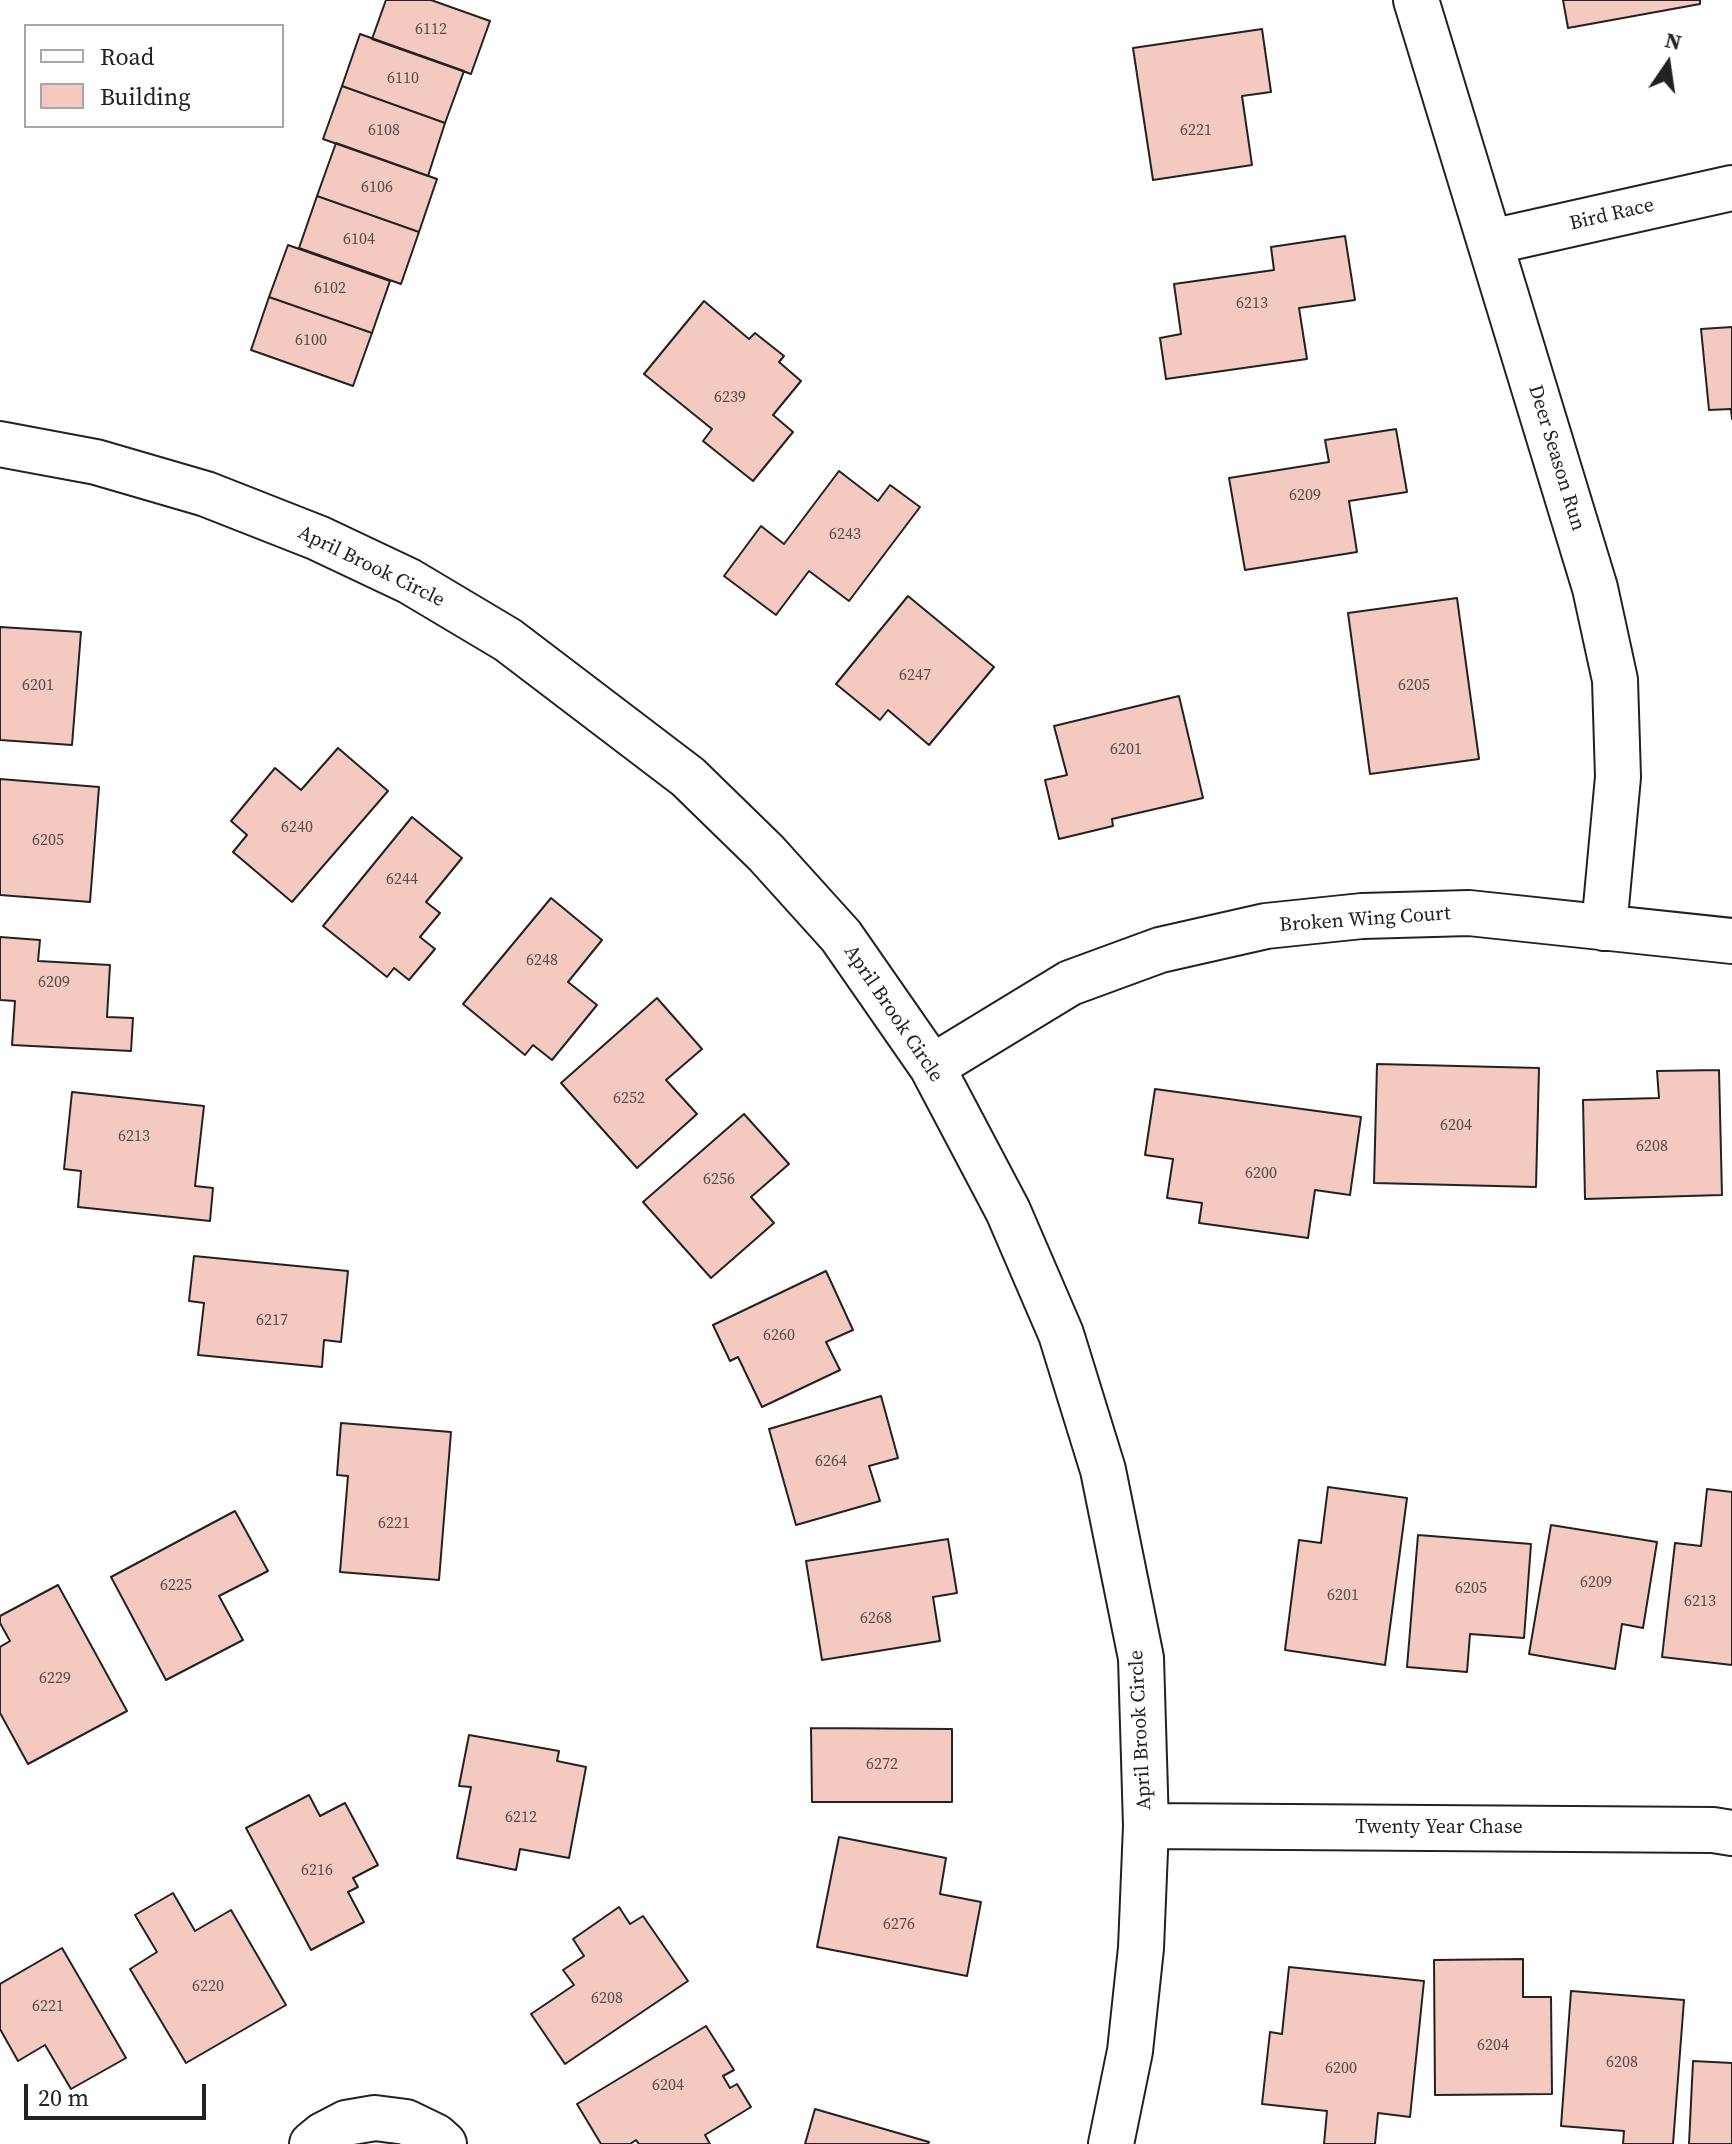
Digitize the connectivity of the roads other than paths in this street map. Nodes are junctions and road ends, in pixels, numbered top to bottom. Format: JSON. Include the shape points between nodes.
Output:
{"nodes":[{"id":1,"x":1416,"y":0,"type":"edge"},
{"id":2,"x":1732,"y":188,"type":"edge"},
{"id":3,"x":1491,"y":242,"type":"junction"},
{"id":4,"x":0,"y":444,"type":"edge"},
{"id":5,"x":1604,"y":928,"type":"junction"},
{"id":6,"x":1732,"y":941,"type":"edge"},
{"id":7,"x":932,"y":1067,"type":"junction"},
{"id":8,"x":1146,"y":1826,"type":"junction"},
{"id":9,"x":1732,"y":1833,"type":"edge"},
{"id":10,"x":312,"y":2144,"type":"edge"},
{"id":11,"x":444,"y":2144,"type":"edge"},
{"id":12,"x":1111,"y":2144,"type":"edge"}],
"edges":[{"from":1,"to":3,"type":"street","name":"Deer Season Run"},
{"from":2,"to":3,"type":"street","name":"Bird Race"},
{"from":3,"to":5,"type":"street","name":"Deer Season Run","via":[[1595,588],[1615,680],[1618,777]]},
{"from":4,"to":7,"type":"street","name":"April Brook Circle","via":[[96,462],[206,494],[409,581],[508,640],[688,777],[766,853],[841,936]]},
{"from":5,"to":6,"type":"street","name":"Broken Wing Court"},
{"from":5,"to":7,"type":"street","name":"Broken Wing Court","via":[[1469,913],[1266,926],[1160,950],[1070,983]]},
{"from":7,"to":8,"type":"street","name":"April Brook Circle","via":[[1008,1211],[1061,1334],[1103,1470],[1141,1658]]},
{"from":8,"to":9,"type":"street","name":"Twenty Year Chase"},
{"from":8,"to":12,"type":"street","name":"April Brook Circle","via":[[1130,2051]]},
{"from":10,"to":11,"type":"street","via":[[346,2123],[375,2118],[406,2122]]}]}
